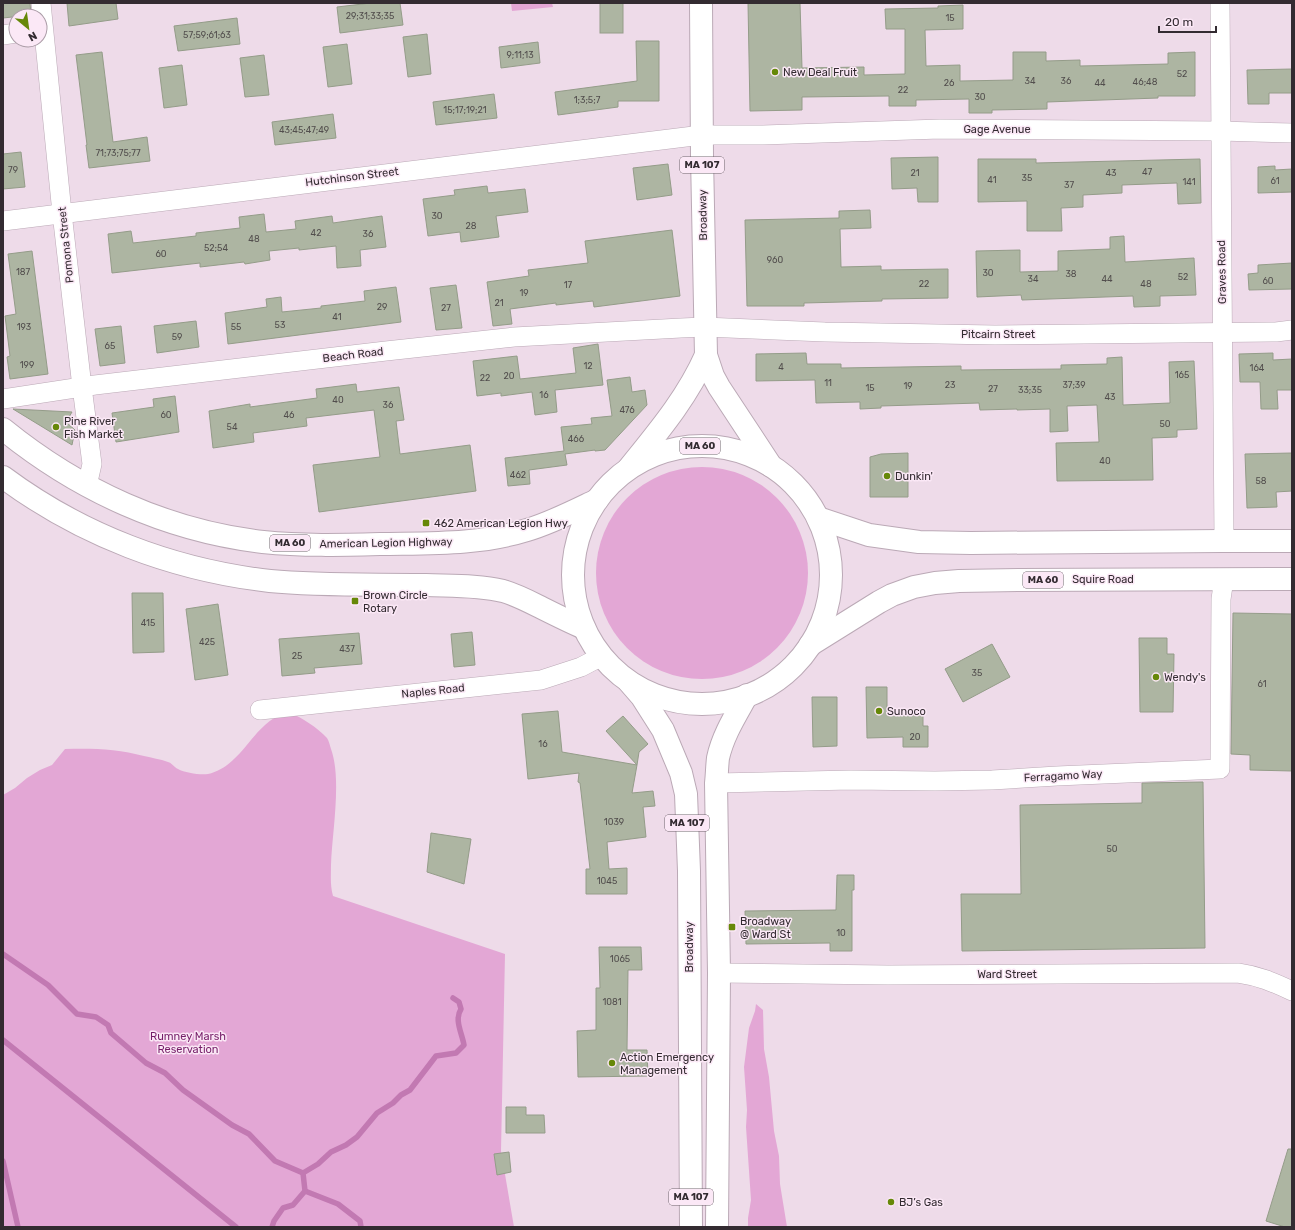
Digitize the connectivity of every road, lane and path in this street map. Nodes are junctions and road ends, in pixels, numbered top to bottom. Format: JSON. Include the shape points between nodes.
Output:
{"nodes":[{"id":1,"x":701,"y":3,"type":"edge"},
{"id":2,"x":1220,"y":3,"type":"edge"},
{"id":3,"x":44,"y":48,"type":"edge"},
{"id":4,"x":1220,"y":131,"type":"junction"},
{"id":5,"x":1292,"y":133,"type":"edge"},
{"id":6,"x":702,"y":135,"type":"junction"},
{"id":7,"x":62,"y":213,"type":"junction"},
{"id":8,"x":3,"y":221,"type":"edge"},
{"id":9,"x":704,"y":327,"type":"junction"},
{"id":10,"x":1292,"y":330,"type":"edge"},
{"id":11,"x":1223,"y":332,"type":"junction"},
{"id":12,"x":706,"y":355,"type":"junction"},
{"id":13,"x":82,"y":387,"type":"junction"},
{"id":14,"x":3,"y":399,"type":"edge"},
{"id":15,"x":3,"y":429,"type":"edge"},
{"id":16,"x":771,"y":466,"type":"junction"},
{"id":17,"x":629,"y":468,"type":"junction"},
{"id":18,"x":3,"y":477,"type":"edge"},
{"id":19,"x":87,"y":486,"type":"junction"},
{"id":20,"x":596,"y":500,"type":"junction"},
{"id":21,"x":818,"y":518,"type":"junction"},
{"id":22,"x":1224,"y":541,"type":"junction"},
{"id":23,"x":1292,"y":541,"type":"edge"},
{"id":24,"x":1224,"y":579,"type":"junction"},
{"id":25,"x":1292,"y":579,"type":"edge"},
{"id":26,"x":584,"y":628,"type":"junction"},
{"id":27,"x":810,"y":645,"type":"junction"},
{"id":28,"x":602,"y":656,"type":"junction"},
{"id":29,"x":629,"y":682,"type":"junction"},
{"id":30,"x":748,"y":695,"type":"junction"},
{"id":31,"x":260,"y":710,"type":"dead end"},
{"id":32,"x":716,"y":783,"type":"junction"},
{"id":33,"x":719,"y":973,"type":"junction"},
{"id":34,"x":1292,"y":991,"type":"edge"},
{"id":35,"x":691,"y":1227,"type":"edge"},
{"id":36,"x":717,"y":1227,"type":"edge"}],
"edges":[{"from":1,"to":6,"type":"main road","name":"Broadway","number":"MA 107"},
{"from":2,"to":4,"type":"street","name":"Graves Road"},
{"from":3,"to":7,"type":"street","name":"Pomona Street"},
{"from":4,"to":5,"type":"street","name":"Gage Avenue"},
{"from":4,"to":6,"type":"street","name":"Gage Avenue","via":[[940,129]]},
{"from":4,"to":11,"type":"street","name":"Graves Road"},
{"from":6,"to":7,"type":"street","name":"Hutchinson Street"},
{"from":6,"to":9,"type":"main road","name":"Broadway","number":"MA 107"},
{"from":7,"to":8,"type":"street","name":"Hutchinson Street"},
{"from":7,"to":13,"type":"street","name":"Pomona Street"},
{"from":9,"to":11,"type":"street","name":"Pitcairn Street","via":[[958,335]]},
{"from":9,"to":12,"type":"main road","name":"Broadway","number":"MA 107"},
{"from":9,"to":13,"type":"street","name":"Beach Road","via":[[514,337]]},
{"from":10,"to":11,"type":"street","name":"Pitcairn Street"},
{"from":11,"to":22,"type":"street","name":"Graves Road"},
{"from":12,"to":16,"type":"main road","name":"Broadway","number":"MA 107","via":[[720,388]]},
{"from":12,"to":17,"type":"main road","name":"Broadway","number":"MA 107","via":[[674,412]]},
{"from":13,"to":14,"type":"street","name":"Beach Road"},
{"from":13,"to":19,"type":"street","name":"Pomona Street","via":[[92,464]]},
{"from":15,"to":19,"type":"main road","name":"American Legion Highway","number":"MA 60","via":[[47,462]]},
{"from":16,"to":17,"type":"main road","number":"MA 60","via":[[757,457],[725,448],[691,446],[658,453]]},
{"from":16,"to":21,"type":"main road","number":"MA 60","via":[[794,484],[812,506]]},
{"from":17,"to":20,"type":"main road","number":"MA 60"},
{"from":18,"to":26,"type":"main road","via":[[41,503],[87,528],[152,556],[236,576],[271,581],[488,588],[527,600]]},
{"from":19,"to":20,"type":"main road","name":"American Legion Highway","number":"MA 60","via":[[147,513],[197,529],[264,542],[315,545],[452,542],[498,538],[539,526]]},
{"from":20,"to":26,"type":"main road","via":[[583,524],[573,563],[573,590]]},
{"from":21,"to":22,"type":"main road","via":[[869,535],[919,542]]},
{"from":21,"to":27,"type":"main road","via":[[829,550],[831,583],[824,615]]},
{"from":22,"to":23,"type":"main road"},
{"from":24,"to":25,"type":"main road","name":"Squire Road","number":"MA 60"},
{"from":24,"to":27,"type":"main road","name":"Squire Road","number":"MA 60","via":[[959,581],[925,585],[902,591],[879,602]]},
{"from":24,"to":32,"type":"street","name":"Ferragamo Way","via":[[1221,599],[1220,769],[992,780]]},
{"from":26,"to":28,"type":"main road","number":"MA 60"},
{"from":27,"to":30,"type":"main road","number":"MA 60","via":[[783,675]]},
{"from":28,"to":29,"type":"main road","number":"MA 60"},
{"from":28,"to":31,"type":"street","name":"Naples Road","via":[[581,667],[541,680]]},
{"from":29,"to":30,"type":"main road","number":"MA 60","via":[[660,697],[681,702],[715,703]]},
{"from":29,"to":35,"type":"main road","name":"Broadway","number":"MA 107","via":[[663,730],[681,773],[686,794],[689,871]]},
{"from":30,"to":32,"type":"main road","number":"MA 107","via":[[724,739],[718,758]]},
{"from":32,"to":33,"type":"main road","number":"MA 107"},
{"from":33,"to":34,"type":"street","name":"Ward Street","via":[[1238,973],[1260,977]]},
{"from":33,"to":36,"type":"main road","number":"MA 107"}]}
